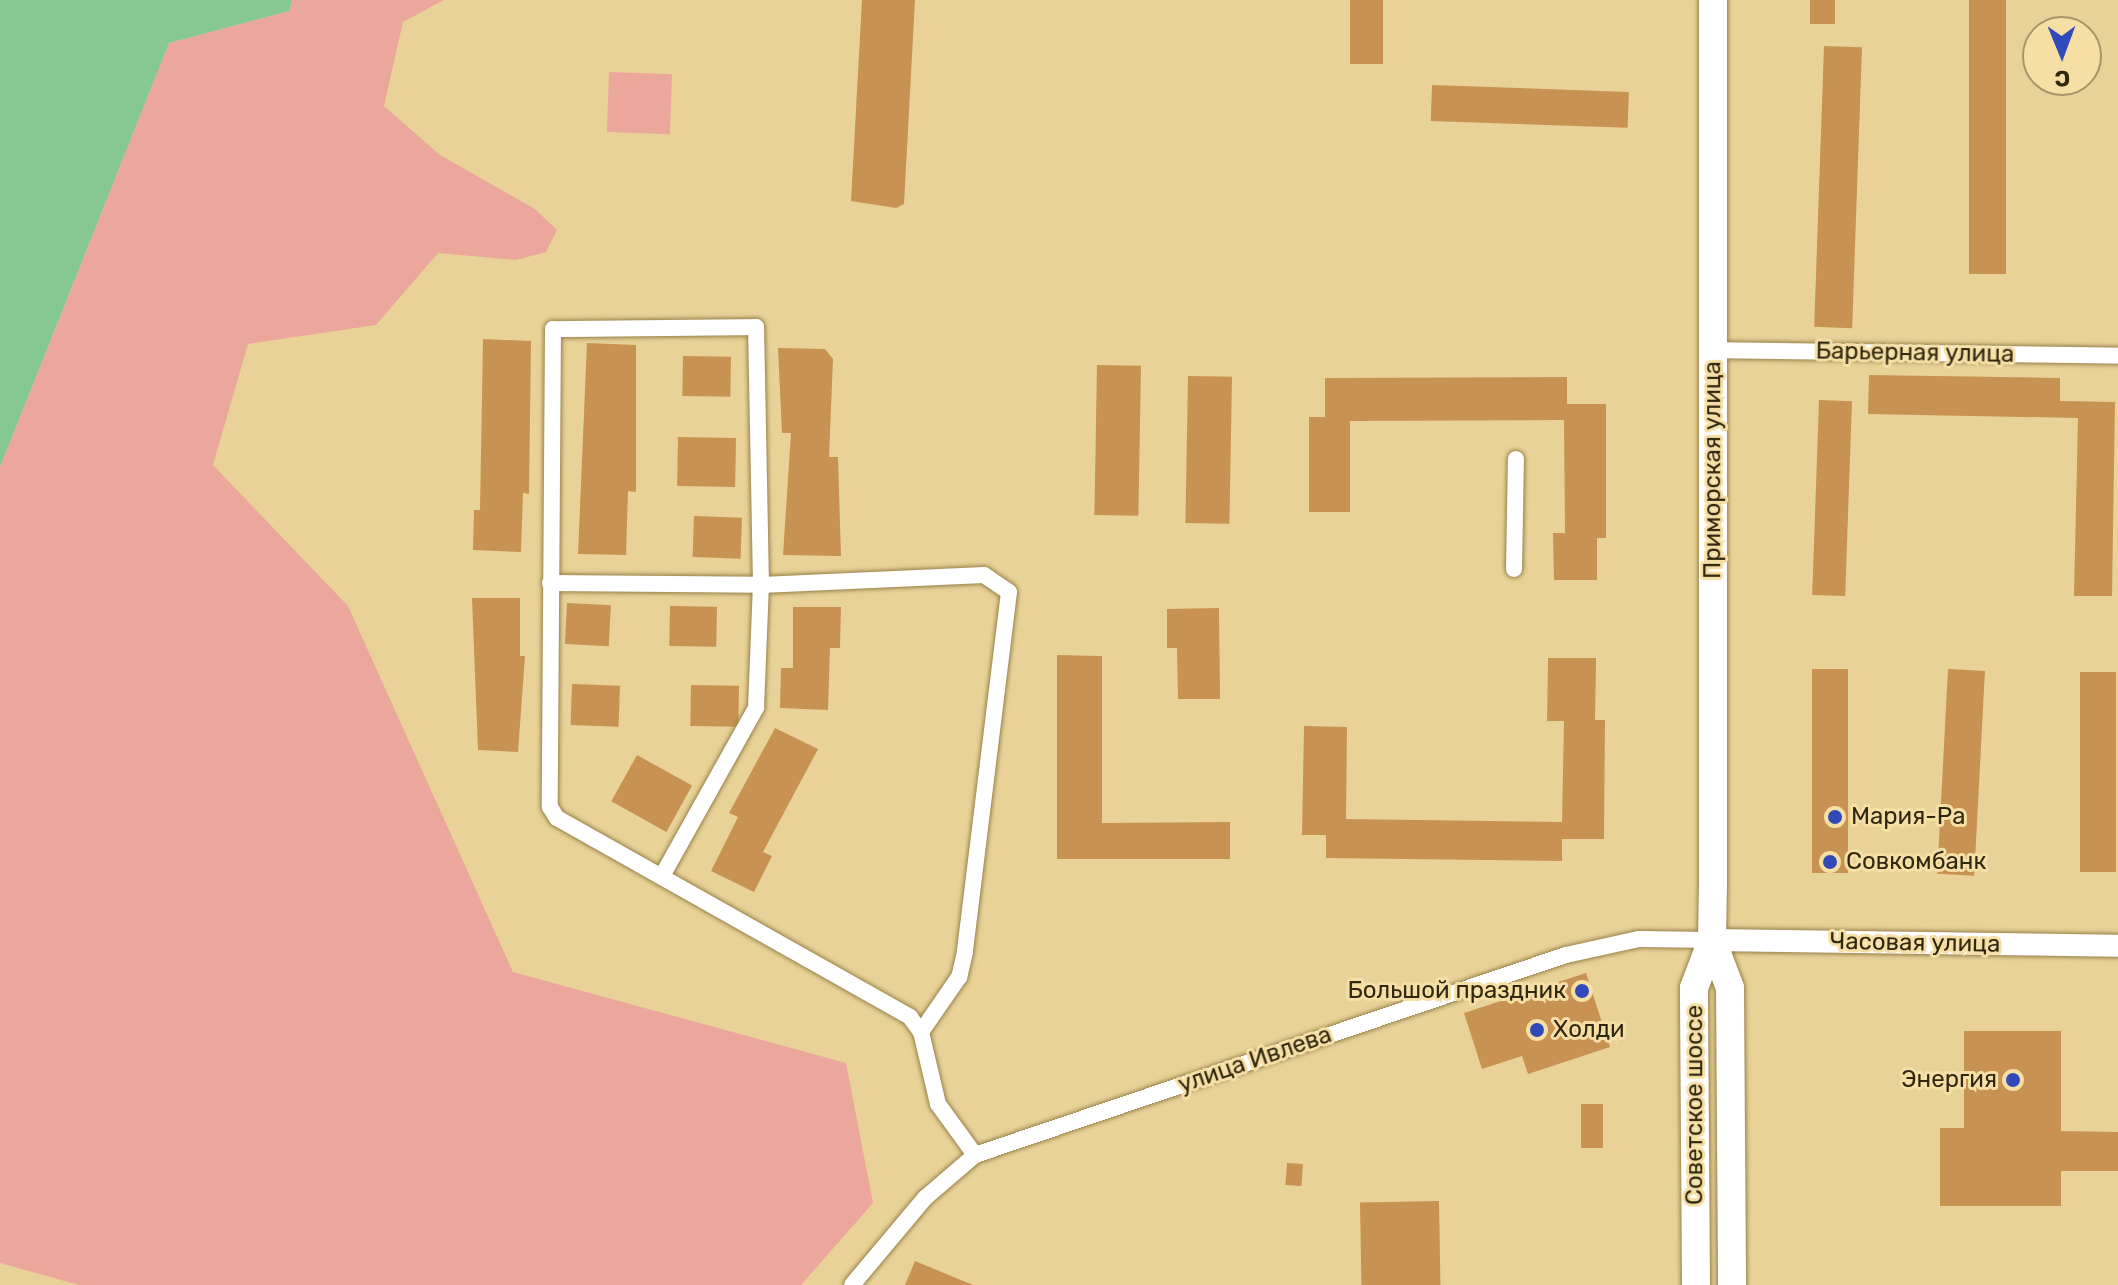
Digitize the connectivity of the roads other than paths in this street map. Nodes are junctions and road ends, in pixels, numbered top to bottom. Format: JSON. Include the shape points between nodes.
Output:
{"nodes":[{"id":1,"x":1713,"y":0,"type":"edge"},
{"id":2,"x":1713,"y":350,"type":"junction"},
{"id":3,"x":2118,"y":356,"type":"edge"},
{"id":4,"x":1516,"y":459,"type":"dead end"},
{"id":5,"x":1514,"y":569,"type":"dead end"},
{"id":6,"x":550,"y":583,"type":"junction"},
{"id":7,"x":761,"y":585,"type":"junction"},
{"id":8,"x":662,"y":876,"type":"junction"},
{"id":9,"x":1712,"y":940,"type":"junction"},
{"id":10,"x":2118,"y":946,"type":"edge"},
{"id":11,"x":921,"y":1032,"type":"junction"},
{"id":12,"x":975,"y":1155,"type":"junction"},
{"id":13,"x":852,"y":1285,"type":"edge"},
{"id":14,"x":1696,"y":1285,"type":"edge"},
{"id":15,"x":1732,"y":1285,"type":"edge"}],
"edges":[{"from":1,"to":2,"type":"highway","name":"Приморская улица"},
{"from":2,"to":3,"type":"street","name":"Барьерная улица"},
{"from":2,"to":9,"type":"highway","name":"Приморская улица"},
{"from":4,"to":5,"type":"street"},
{"from":6,"to":7,"type":"street"},
{"from":6,"to":7,"type":"street","via":[[553,329],[756,327]]},
{"from":6,"to":8,"type":"street","via":[[550,807],[557,818]]},
{"from":7,"to":8,"type":"street","via":[[756,708]]},
{"from":7,"to":11,"type":"street","via":[[984,575],[1009,592],[965,952],[959,977]]},
{"from":8,"to":11,"type":"street","via":[[910,1017]]},
{"from":9,"to":10,"type":"main road","name":"Часовая улица"},
{"from":9,"to":12,"type":"street","name":"улица Ивлева","via":[[1639,939],[1566,955]]},
{"from":9,"to":14,"type":"highway","name":"Советское шоссе","via":[[1694,988]]},
{"from":9,"to":15,"type":"highway","name":"Советское шоссе","via":[[1730,988]]},
{"from":11,"to":12,"type":"street","via":[[938,1104]]},
{"from":12,"to":13,"type":"street","name":"улица Ивлева","via":[[925,1198]]}]}
